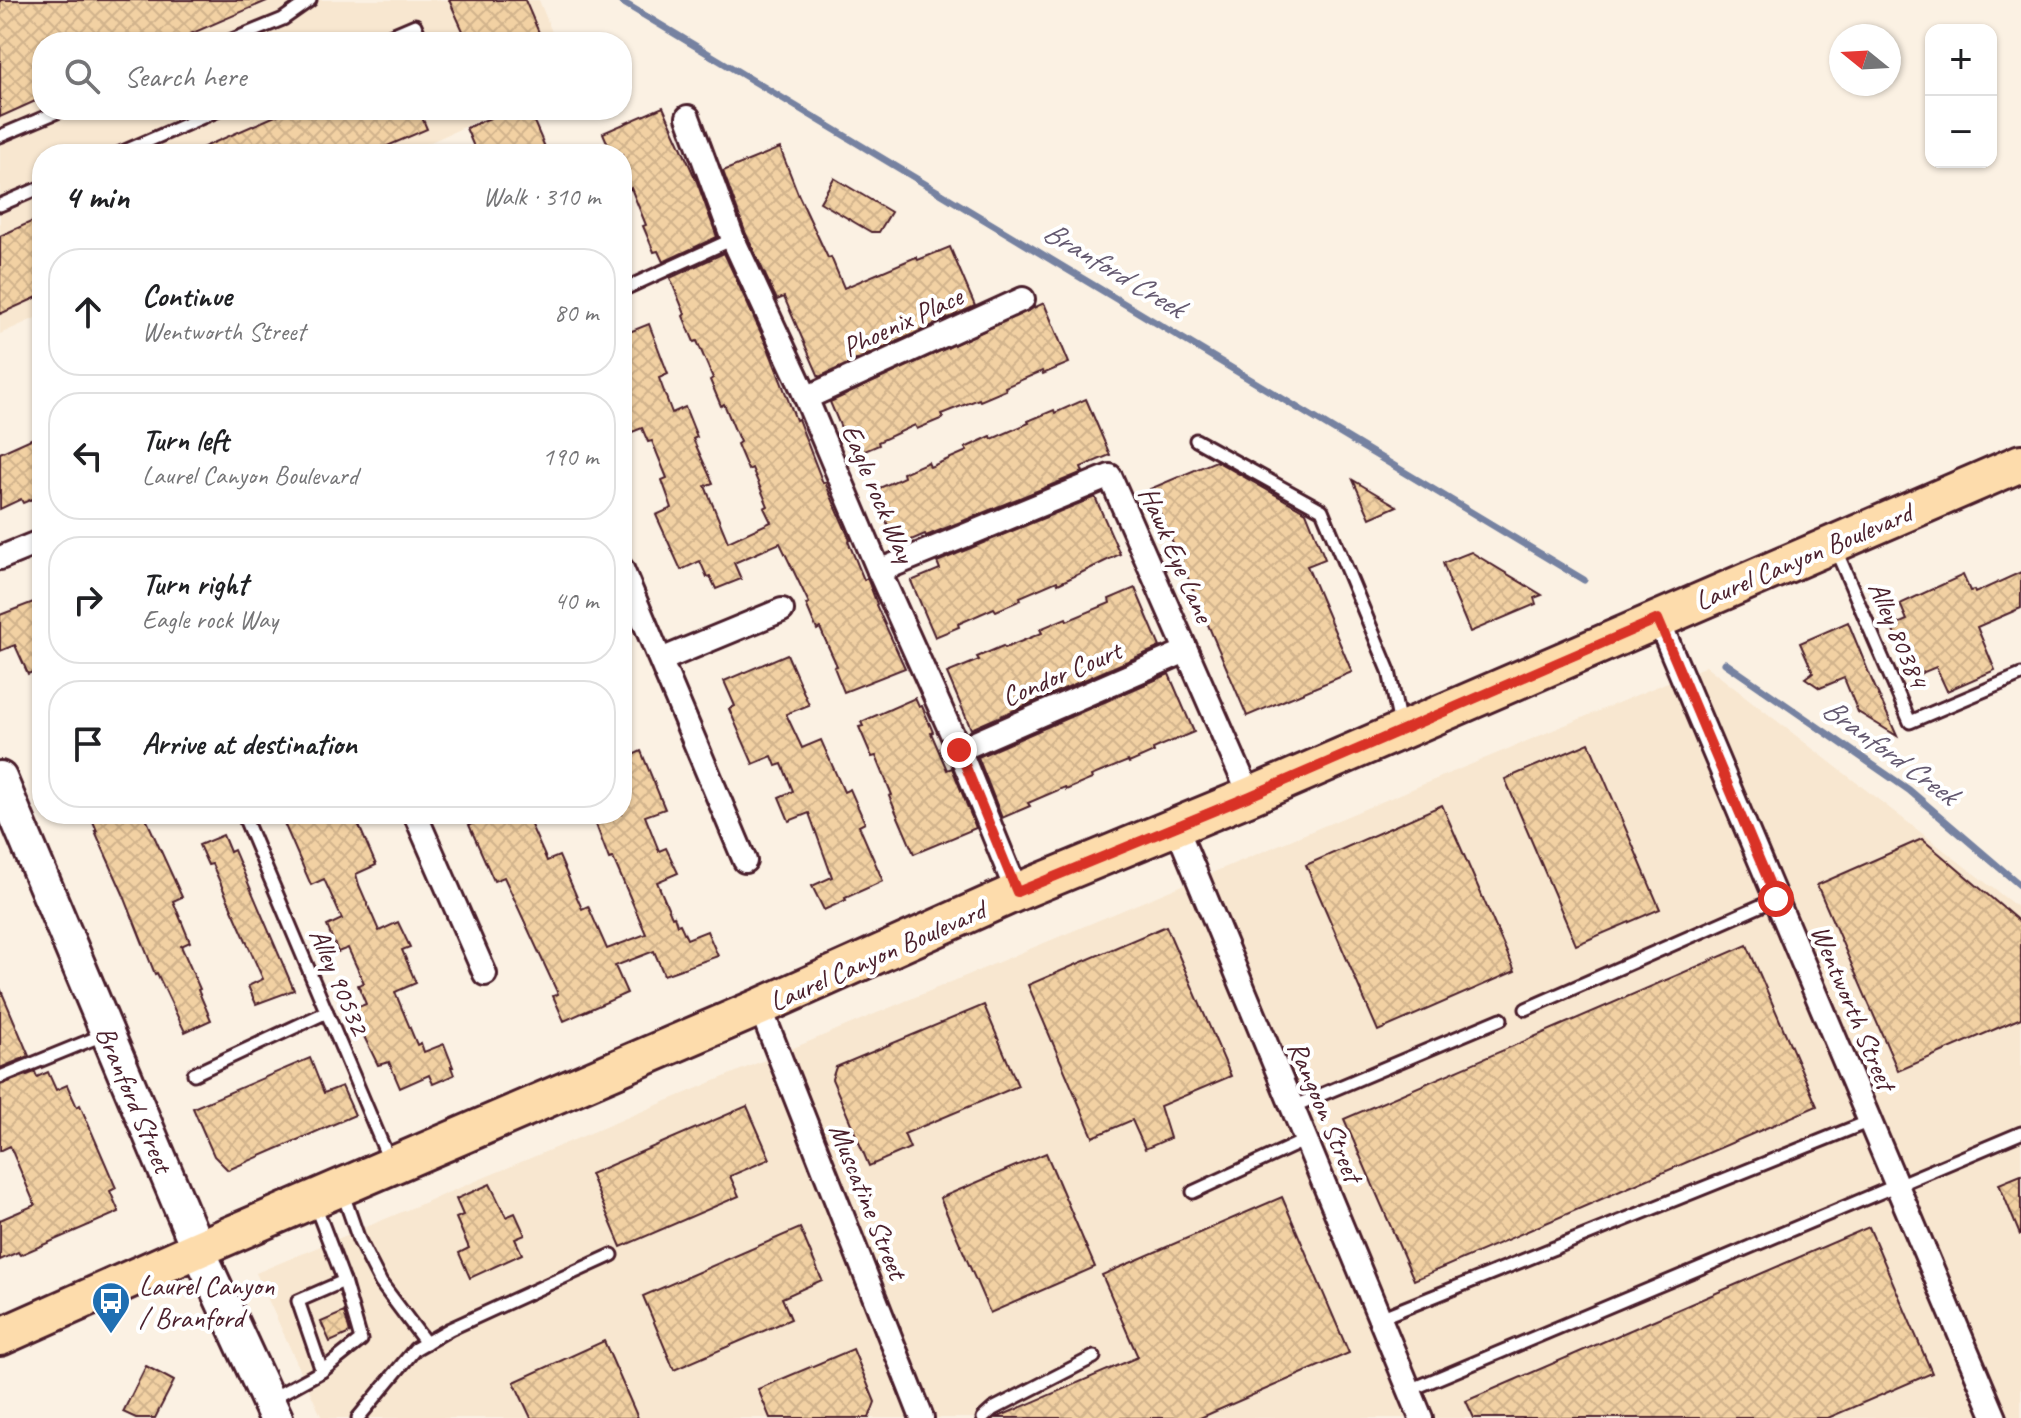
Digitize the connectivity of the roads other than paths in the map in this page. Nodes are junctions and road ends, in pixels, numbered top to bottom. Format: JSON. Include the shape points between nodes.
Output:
{"nodes":[{"id":1,"x":310,"y":0,"type":"edge"},
{"id":2,"x":251,"y":32,"type":"edge"},
{"id":3,"x":399,"y":32,"type":"edge"},
{"id":4,"x":418,"y":32,"type":"edge"},
{"id":5,"x":688,"y":117,"type":"dead end"},
{"id":6,"x":38,"y":120,"type":"edge"},
{"id":7,"x":196,"y":120,"type":"edge"},
{"id":8,"x":0,"y":136,"type":"edge"},
{"id":9,"x":141,"y":144,"type":"edge"},
{"id":10,"x":32,"y":191,"type":"edge"},
{"id":11,"x":0,"y":205,"type":"edge"},
{"id":12,"x":733,"y":239,"type":"junction"},
{"id":13,"x":632,"y":285,"type":"edge"},
{"id":14,"x":1023,"y":299,"type":"dead end"},
{"id":15,"x":806,"y":398,"type":"junction"},
{"id":16,"x":1196,"y":440,"type":"dead end"},
{"id":17,"x":2021,"y":463,"type":"edge"},
{"id":18,"x":1833,"y":543,"type":"junction"},
{"id":19,"x":32,"y":545,"type":"edge"},
{"id":20,"x":0,"y":558,"type":"edge"},
{"id":21,"x":879,"y":571,"type":"junction"},
{"id":22,"x":632,"y":592,"type":"edge"},
{"id":23,"x":782,"y":610,"type":"dead end"},
{"id":24,"x":1658,"y":619,"type":"junction"},
{"id":25,"x":1186,"y":651,"type":"junction"},
{"id":26,"x":661,"y":660,"type":"junction"},
{"id":27,"x":2021,"y":675,"type":"edge"},
{"id":28,"x":1401,"y":730,"type":"junction"},
{"id":29,"x":959,"y":750,"type":"junction"},
{"id":30,"x":0,"y":778,"type":"edge"},
{"id":31,"x":1250,"y":796,"type":"junction"},
{"id":32,"x":247,"y":824,"type":"edge"},
{"id":33,"x":419,"y":824,"type":"edge"},
{"id":34,"x":1176,"y":826,"type":"junction"},
{"id":35,"x":745,"y":861,"type":"dead end"},
{"id":36,"x":1017,"y":892,"type":"junction"},
{"id":37,"x":1776,"y":899,"type":"junction"},
{"id":38,"x":485,"y":974,"type":"dead end"},
{"id":39,"x":760,"y":1007,"type":"junction"},
{"id":40,"x":1526,"y":1009,"type":"dead end"},
{"id":41,"x":327,"y":1012,"type":"junction"},
{"id":42,"x":1501,"y":1019,"type":"dead end"},
{"id":43,"x":107,"y":1033,"type":"junction"},
{"id":44,"x":194,"y":1074,"type":"dead end"},
{"id":45,"x":0,"y":1077,"type":"edge"},
{"id":46,"x":1292,"y":1107,"type":"junction"},
{"id":47,"x":1870,"y":1121,"type":"junction"},
{"id":48,"x":2021,"y":1133,"type":"edge"},
{"id":49,"x":1306,"y":1140,"type":"junction"},
{"id":50,"x":392,"y":1166,"type":"junction"},
{"id":51,"x":1897,"y":1186,"type":"junction"},
{"id":52,"x":1193,"y":1192,"type":"dead end"},
{"id":53,"x":327,"y":1194,"type":"junction"},
{"id":54,"x":198,"y":1249,"type":"junction"},
{"id":55,"x":612,"y":1255,"type":"dead end"},
{"id":56,"x":344,"y":1281,"type":"junction"},
{"id":57,"x":1380,"y":1318,"type":"junction"},
{"id":58,"x":0,"y":1337,"type":"edge"},
{"id":59,"x":426,"y":1343,"type":"junction"},
{"id":60,"x":1094,"y":1357,"type":"dead end"},
{"id":61,"x":322,"y":1371,"type":"junction"},
{"id":62,"x":1410,"y":1390,"type":"junction"},
{"id":63,"x":272,"y":1409,"type":"edge"},
{"id":64,"x":358,"y":1418,"type":"edge"},
{"id":65,"x":922,"y":1418,"type":"edge"},
{"id":66,"x":983,"y":1418,"type":"edge"},
{"id":67,"x":1421,"y":1418,"type":"edge"},
{"id":68,"x":1995,"y":1418,"type":"edge"}],
"edges":[{"from":1,"to":2,"type":"lane"},
{"from":3,"to":4,"type":"lane","via":[[415,25]]},
{"from":5,"to":12,"type":"street","name":"Eagle rock Way"},
{"from":6,"to":8,"type":"lane"},
{"from":7,"to":9,"type":"lane"},
{"from":10,"to":11,"type":"lane"},
{"from":12,"to":13,"type":"lane"},
{"from":12,"to":15,"type":"street","name":"Eagle rock Way"},
{"from":14,"to":15,"type":"street","name":"Phoenix Place"},
{"from":15,"to":21,"type":"street","name":"Eagle rock Way"},
{"from":16,"to":28,"type":"lane","via":[[1322,510],[1389,671]]},
{"from":17,"to":18,"type":"main road","name":"Laurel Canyon Boulevard"},
{"from":18,"to":24,"type":"main road","name":"Laurel Canyon Boulevard"},
{"from":18,"to":27,"type":"lane","name":"Alley 80384","via":[[1910,722]]},
{"from":19,"to":20,"type":"street"},
{"from":21,"to":25,"type":"street","name":"Hawk Eye Lane","via":[[1110,476]]},
{"from":21,"to":29,"type":"street","name":"Eagle rock Way"},
{"from":22,"to":26,"type":"street"},
{"from":23,"to":26,"type":"street"},
{"from":24,"to":28,"type":"main road","name":"Laurel Canyon Boulevard"},
{"from":24,"to":37,"type":"street","name":"Wentworth Street"},
{"from":25,"to":29,"type":"street","name":"Condor Court"},
{"from":25,"to":31,"type":"street","name":"Hawk Eye Lane"},
{"from":26,"to":35,"type":"street"},
{"from":28,"to":31,"type":"main road","name":"Laurel Canyon Boulevard"},
{"from":29,"to":36,"type":"street","name":"Eagle rock Way"},
{"from":30,"to":43,"type":"main road","name":"Branford Street"},
{"from":31,"to":34,"type":"main road","name":"Laurel Canyon Boulevard"},
{"from":32,"to":41,"type":"lane","name":"Alley 90532"},
{"from":33,"to":38,"type":"street"},
{"from":34,"to":36,"type":"main road","name":"Laurel Canyon Boulevard"},
{"from":34,"to":46,"type":"street","name":"Rangoon Street"},
{"from":36,"to":39,"type":"main road","name":"Laurel Canyon Boulevard"},
{"from":37,"to":40,"type":"lane"},
{"from":37,"to":47,"type":"street","name":"Wentworth Street"},
{"from":39,"to":50,"type":"main road","name":"Laurel Canyon Boulevard"},
{"from":39,"to":65,"type":"street","name":"Muscatine Street"},
{"from":41,"to":44,"type":"lane"},
{"from":41,"to":50,"type":"lane","name":"Alley 90532"},
{"from":42,"to":46,"type":"lane"},
{"from":43,"to":45,"type":"lane"},
{"from":43,"to":54,"type":"main road","name":"Branford Street"},
{"from":46,"to":49,"type":"street","name":"Rangoon Street"},
{"from":47,"to":51,"type":"street","name":"Wentworth Street"},
{"from":47,"to":57,"type":"lane"},
{"from":48,"to":51,"type":"lane"},
{"from":49,"to":52,"type":"lane"},
{"from":49,"to":57,"type":"street","name":"Rangoon Street"},
{"from":50,"to":53,"type":"main road","name":"Laurel Canyon Boulevard"},
{"from":51,"to":62,"type":"lane"},
{"from":51,"to":68,"type":"street","name":"Wentworth Street"},
{"from":53,"to":54,"type":"main road","name":"Laurel Canyon Boulevard"},
{"from":53,"to":56,"type":"lane"},
{"from":53,"to":59,"type":"lane","via":[[381,1283]]},
{"from":54,"to":58,"type":"main road","name":"Laurel Canyon Boulevard"},
{"from":54,"to":63,"type":"main road","name":"Branford Street"},
{"from":55,"to":59,"type":"lane"},
{"from":56,"to":61,"type":"lane","via":[[361,1340]]},
{"from":56,"to":61,"type":"lane","via":[[298,1301]]},
{"from":57,"to":62,"type":"street","name":"Rangoon Street"},
{"from":59,"to":64,"type":"lane","via":[[415,1349]]},
{"from":60,"to":66,"type":"lane"},
{"from":61,"to":63,"type":"lane"},
{"from":62,"to":67,"type":"street","name":"Rangoon Street"}]}
